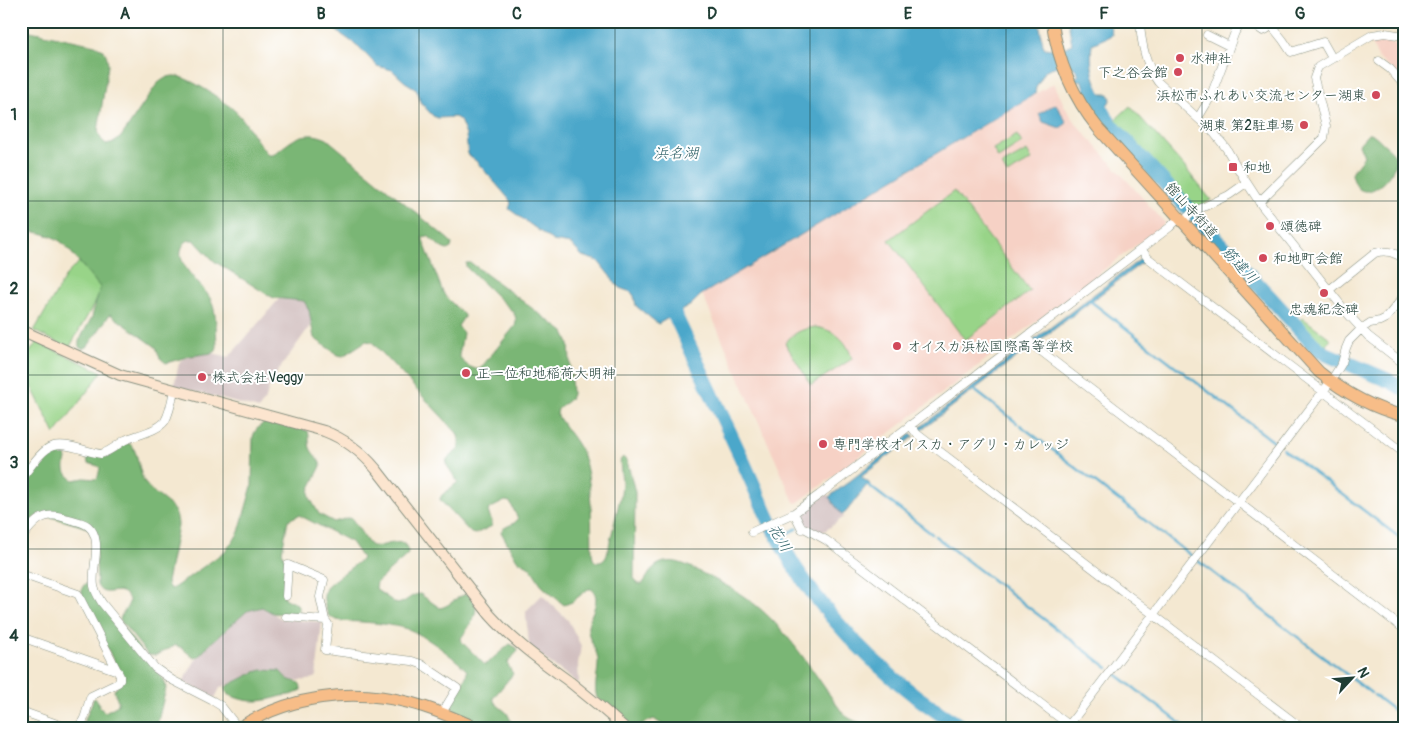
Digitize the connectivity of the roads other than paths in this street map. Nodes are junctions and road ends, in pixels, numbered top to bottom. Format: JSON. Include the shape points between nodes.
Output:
{"nodes":[{"id":1,"x":1052,"y":21,"type":"edge"},
{"id":2,"x":1140,"y":21,"type":"edge"},
{"id":3,"x":1242,"y":21,"type":"edge"},
{"id":4,"x":1249,"y":21,"type":"edge"},
{"id":5,"x":1272,"y":23,"type":"edge"},
{"id":6,"x":1206,"y":36,"type":"dead end"},
{"id":7,"x":1404,"y":36,"type":"edge"},
{"id":8,"x":1229,"y":46,"type":"junction"},
{"id":9,"x":1332,"y":58,"type":"junction"},
{"id":10,"x":1379,"y":61,"type":"dead end"},
{"id":11,"x":1404,"y":85,"type":"edge"},
{"id":12,"x":1198,"y":118,"type":"junction"},
{"id":13,"x":1246,"y":182,"type":"junction"},
{"id":14,"x":1259,"y":202,"type":"junction"},
{"id":15,"x":1186,"y":217,"type":"junction"},
{"id":16,"x":1141,"y":249,"type":"junction"},
{"id":17,"x":1404,"y":258,"type":"edge"},
{"id":18,"x":1329,"y":290,"type":"junction"},
{"id":19,"x":1404,"y":295,"type":"edge"},
{"id":20,"x":1361,"y":329,"type":"junction"},
{"id":21,"x":21,"y":330,"type":"edge"},
{"id":22,"x":1026,"y":337,"type":"junction"},
{"id":23,"x":1404,"y":364,"type":"edge"},
{"id":24,"x":1330,"y":381,"type":"junction"},
{"id":25,"x":174,"y":390,"type":"junction"},
{"id":26,"x":1323,"y":391,"type":"junction"},
{"id":27,"x":1404,"y":416,"type":"edge"},
{"id":28,"x":910,"y":425,"type":"junction"},
{"id":29,"x":1404,"y":453,"type":"edge"},
{"id":30,"x":21,"y":479,"type":"edge"},
{"id":31,"x":1238,"y":503,"type":"junction"},
{"id":32,"x":793,"y":513,"type":"junction"},
{"id":33,"x":752,"y":532,"type":"dead end"},
{"id":34,"x":21,"y":538,"type":"edge"},
{"id":35,"x":21,"y":574,"type":"edge"},
{"id":36,"x":286,"y":596,"type":"dead end"},
{"id":37,"x":1153,"y":614,"type":"junction"},
{"id":38,"x":286,"y":617,"type":"dead end"},
{"id":39,"x":325,"y":620,"type":"junction"},
{"id":40,"x":1404,"y":629,"type":"edge"},
{"id":41,"x":21,"y":637,"type":"edge"},
{"id":42,"x":118,"y":671,"type":"junction"},
{"id":43,"x":21,"y":711,"type":"edge"},
{"id":44,"x":442,"y":713,"type":"junction"},
{"id":45,"x":1067,"y":727,"type":"edge"},
{"id":46,"x":237,"y":728,"type":"edge"},
{"id":47,"x":71,"y":729,"type":"edge"},
{"id":48,"x":76,"y":729,"type":"edge"},
{"id":49,"x":479,"y":729,"type":"edge"},
{"id":50,"x":626,"y":729,"type":"edge"},
{"id":51,"x":1304,"y":729,"type":"edge"}],
"edges":[{"from":1,"to":15,"type":"main road","name":"舘山寺街道","via":[[1062,68],[1077,100],[1090,119]]},
{"from":2,"to":12,"type":"street","via":[[1144,51],[1153,76]]},
{"from":3,"to":8,"type":"street"},
{"from":4,"to":5,"type":"street","via":[[1264,31]]},
{"from":5,"to":9,"type":"street","via":[[1291,52],[1324,42]]},
{"from":6,"to":8,"type":"street"},
{"from":7,"to":9,"type":"street","via":[[1385,32],[1372,35]]},
{"from":8,"to":12,"type":"street","via":[[1210,98]]},
{"from":9,"to":14,"type":"street","via":[[1318,67],[1314,78],[1326,126],[1324,138]]},
{"from":10,"to":11,"type":"street"},
{"from":12,"to":13,"type":"street","via":[[1220,140]]},
{"from":13,"to":14,"type":"street"},
{"from":13,"to":15,"type":"street","via":[[1229,195]]},
{"from":14,"to":18,"type":"street"},
{"from":15,"to":16,"type":"street"},
{"from":15,"to":24,"type":"main road","name":"舘山寺街道","via":[[1311,364]]},
{"from":16,"to":22,"type":"street"},
{"from":16,"to":26,"type":"street","via":[[1148,258]]},
{"from":17,"to":18,"type":"street","via":[[1384,251],[1375,253]]},
{"from":18,"to":20,"type":"street"},
{"from":19,"to":20,"type":"street","via":[[1386,318]]},
{"from":20,"to":23,"type":"street"},
{"from":20,"to":24,"type":"street","via":[[1347,344],[1343,361]]},
{"from":21,"to":25,"type":"street","via":[[109,371]]},
{"from":22,"to":28,"type":"street"},
{"from":22,"to":31,"type":"street","via":[[1033,346]]},
{"from":24,"to":26,"type":"street"},
{"from":24,"to":27,"type":"main road","name":"舘山寺街道","via":[[1366,403]]},
{"from":25,"to":30,"type":"street","via":[[165,420],[156,428],[101,454],[63,445],[52,446]]},
{"from":25,"to":50,"type":"street","via":[[324,431],[358,450],[506,633]]},
{"from":26,"to":29,"type":"street"},
{"from":26,"to":31,"type":"street"},
{"from":28,"to":32,"type":"street"},
{"from":28,"to":37,"type":"street","via":[[917,434]]},
{"from":31,"to":37,"type":"street"},
{"from":31,"to":40,"type":"street"},
{"from":32,"to":33,"type":"street"},
{"from":32,"to":45,"type":"street","via":[[802,529],[826,540]]},
{"from":34,"to":46,"type":"street","via":[[36,521],[50,515],[88,527],[95,537],[94,585],[102,604],[155,668],[222,706]]},
{"from":35,"to":42,"type":"street","via":[[78,594]]},
{"from":36,"to":39,"type":"street","via":[[288,565],[324,580],[320,597]]},
{"from":37,"to":45,"type":"street"},
{"from":37,"to":51,"type":"street"},
{"from":38,"to":39,"type":"street"},
{"from":39,"to":44,"type":"street","via":[[328,624],[326,650],[417,662],[457,688]]},
{"from":41,"to":42,"type":"street"},
{"from":42,"to":48,"type":"street","via":[[118,683],[91,696],[83,720]]},
{"from":43,"to":47,"type":"street"},
{"from":44,"to":46,"type":"main road","via":[[386,698],[335,696],[286,706]]},
{"from":44,"to":49,"type":"main road"}]}
